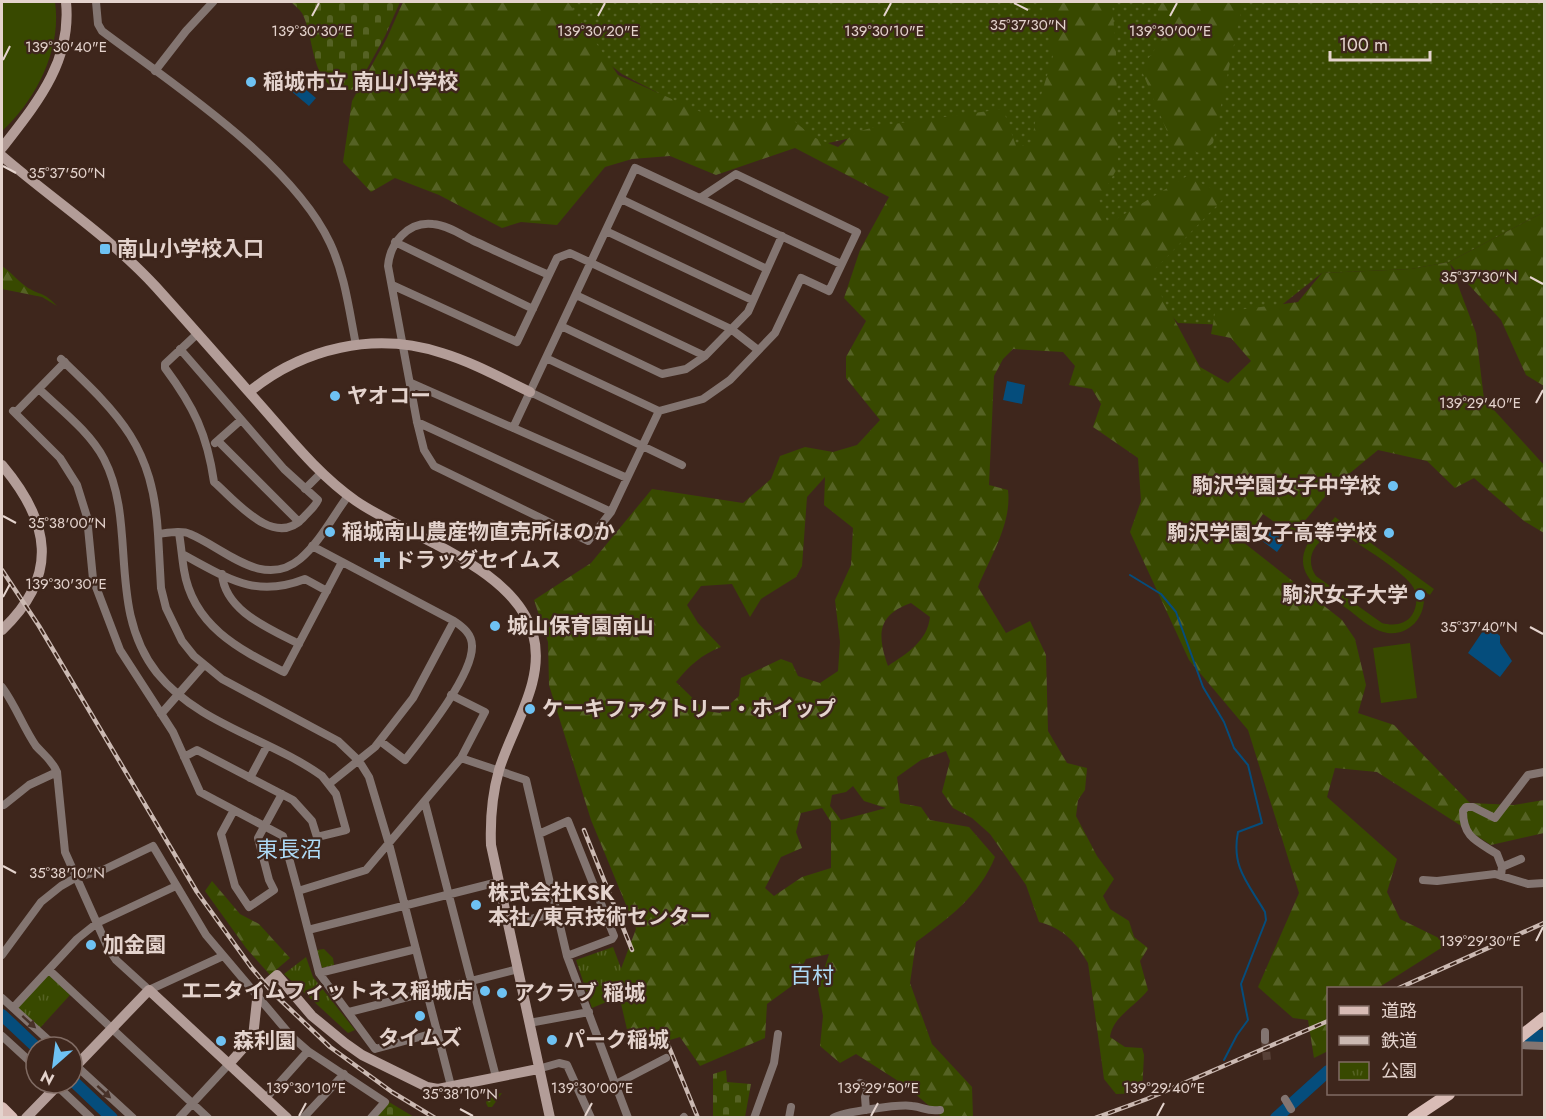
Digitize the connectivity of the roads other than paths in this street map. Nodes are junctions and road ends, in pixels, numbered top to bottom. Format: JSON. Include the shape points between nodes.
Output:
{"nodes":[{"id":1,"x":66,"y":2,"type":"edge"},
{"id":2,"x":96,"y":2,"type":"edge"},
{"id":3,"x":213,"y":2,"type":"edge"},
{"id":4,"x":155,"y":71,"type":"junction"},
{"id":5,"x":2,"y":148,"type":"edge"},
{"id":6,"x":2,"y":156,"type":"edge"},
{"id":7,"x":700,"y":198,"type":"junction"},
{"id":8,"x":621,"y":199,"type":"junction"},
{"id":9,"x":606,"y":231,"type":"junction"},
{"id":10,"x":782,"y":236,"type":"junction"},
{"id":11,"x":395,"y":243,"type":"junction"},
{"id":12,"x":591,"y":263,"type":"junction"},
{"id":13,"x":842,"y":264,"type":"junction"},
{"id":14,"x":767,"y":269,"type":"junction"},
{"id":15,"x":549,"y":275,"type":"junction"},
{"id":16,"x":392,"y":285,"type":"junction"},
{"id":17,"x":576,"y":295,"type":"junction"},
{"id":18,"x":752,"y":300,"type":"junction"},
{"id":19,"x":533,"y":309,"type":"junction"},
{"id":20,"x":561,"y":327,"type":"junction"},
{"id":21,"x":731,"y":329,"type":"junction"},
{"id":22,"x":197,"y":334,"type":"junction"},
{"id":23,"x":356,"y":345,"type":"junction"},
{"id":24,"x":403,"y":345,"type":"junction"},
{"id":25,"x":180,"y":350,"type":"junction"},
{"id":26,"x":758,"y":350,"type":"junction"},
{"id":27,"x":705,"y":356,"type":"junction"},
{"id":28,"x":546,"y":358,"type":"junction"},
{"id":29,"x":411,"y":383,"type":"junction"},
{"id":30,"x":39,"y":389,"type":"junction"},
{"id":31,"x":249,"y":392,"type":"junction"},
{"id":32,"x":530,"y":392,"type":"junction"},
{"id":33,"x":659,"y":411,"type":"junction"},
{"id":34,"x":241,"y":420,"type":"junction"},
{"id":35,"x":417,"y":423,"type":"junction"},
{"id":36,"x":513,"y":428,"type":"junction"},
{"id":37,"x":218,"y":441,"type":"junction"},
{"id":38,"x":642,"y":445,"type":"junction"},
{"id":39,"x":209,"y":447,"type":"junction"},
{"id":40,"x":2,"y":465,"type":"edge"},
{"id":41,"x":682,"y":465,"type":"dead end"},
{"id":42,"x":321,"y":472,"type":"junction"},
{"id":43,"x":627,"y":478,"type":"junction"},
{"id":44,"x":305,"y":489,"type":"junction"},
{"id":45,"x":348,"y":496,"type":"junction"},
{"id":46,"x":611,"y":512,"type":"junction"},
{"id":47,"x":299,"y":522,"type":"junction"},
{"id":48,"x":179,"y":533,"type":"junction"},
{"id":49,"x":158,"y":534,"type":"junction"},
{"id":50,"x":312,"y":546,"type":"junction"},
{"id":51,"x":182,"y":554,"type":"junction"},
{"id":52,"x":342,"y":562,"type":"junction"},
{"id":53,"x":222,"y":574,"type":"junction"},
{"id":54,"x":327,"y":591,"type":"junction"},
{"id":55,"x":454,"y":621,"type":"junction"},
{"id":56,"x":2,"y":630,"type":"edge"},
{"id":57,"x":299,"y":644,"type":"junction"},
{"id":58,"x":203,"y":666,"type":"junction"},
{"id":59,"x":2,"y":687,"type":"edge"},
{"id":60,"x":178,"y":694,"type":"junction"},
{"id":61,"x":451,"y":695,"type":"junction"},
{"id":62,"x":161,"y":714,"type":"junction"},
{"id":63,"x":380,"y":741,"type":"junction"},
{"id":64,"x":267,"y":746,"type":"junction"},
{"id":65,"x":184,"y":757,"type":"junction"},
{"id":66,"x":461,"y":758,"type":"junction"},
{"id":67,"x":359,"y":760,"type":"junction"},
{"id":68,"x":499,"y":770,"type":"junction"},
{"id":69,"x":57,"y":772,"type":"junction"},
{"id":70,"x":1545,"y":772,"type":"edge"},
{"id":71,"x":250,"y":778,"type":"junction"},
{"id":72,"x":329,"y":784,"type":"junction"},
{"id":73,"x":282,"y":794,"type":"junction"},
{"id":74,"x":424,"y":803,"type":"junction"},
{"id":75,"x":4,"y":805,"type":"dead end"},
{"id":76,"x":234,"y":810,"type":"junction"},
{"id":77,"x":265,"y":826,"type":"junction"},
{"id":78,"x":539,"y":834,"type":"junction"},
{"id":79,"x":389,"y":844,"type":"junction"},
{"id":80,"x":1521,"y":859,"type":"dead end"},
{"id":81,"x":1501,"y":872,"type":"junction"},
{"id":82,"x":75,"y":879,"type":"junction"},
{"id":83,"x":1423,"y":880,"type":"dead end"},
{"id":84,"x":498,"y":882,"type":"junction"},
{"id":85,"x":1545,"y":883,"type":"edge"},
{"id":86,"x":176,"y":886,"type":"junction"},
{"id":87,"x":298,"y":891,"type":"junction"},
{"id":88,"x":449,"y":895,"type":"junction"},
{"id":89,"x":405,"y":905,"type":"junction"},
{"id":90,"x":557,"y":913,"type":"junction"},
{"id":91,"x":97,"y":923,"type":"junction"},
{"id":92,"x":508,"y":924,"type":"junction"},
{"id":93,"x":308,"y":930,"type":"junction"},
{"id":94,"x":416,"y":949,"type":"junction"},
{"id":95,"x":2,"y":955,"type":"edge"},
{"id":96,"x":223,"y":956,"type":"junction"},
{"id":97,"x":567,"y":956,"type":"junction"},
{"id":98,"x":518,"y":969,"type":"junction"},
{"id":99,"x":49,"y":970,"type":"junction"},
{"id":100,"x":319,"y":973,"type":"junction"},
{"id":101,"x":472,"y":980,"type":"junction"},
{"id":102,"x":270,"y":982,"type":"dead end"},
{"id":103,"x":149,"y":990,"type":"junction"},
{"id":104,"x":427,"y":991,"type":"junction"},
{"id":105,"x":257,"y":994,"type":"junction"},
{"id":106,"x":2,"y":998,"type":"edge"},
{"id":107,"x":13,"y":1008,"type":"junction"},
{"id":108,"x":349,"y":1012,"type":"junction"},
{"id":109,"x":589,"y":1012,"type":"junction"},
{"id":110,"x":1545,"y":1018,"type":"edge"},
{"id":111,"x":529,"y":1023,"type":"junction"},
{"id":112,"x":112,"y":1029,"type":"junction"},
{"id":113,"x":438,"y":1032,"type":"junction"},
{"id":114,"x":778,"y":1034,"type":"dead end"},
{"id":115,"x":43,"y":1035,"type":"edge"},
{"id":116,"x":2,"y":1036,"type":"edge"},
{"id":117,"x":1522,"y":1039,"type":"edge"},
{"id":118,"x":1545,"y":1046,"type":"edge"},
{"id":119,"x":308,"y":1052,"type":"junction"},
{"id":120,"x":24,"y":1056,"type":"edge"},
{"id":121,"x":84,"y":1056,"type":"edge"},
{"id":122,"x":666,"y":1058,"type":"dead end"},
{"id":123,"x":229,"y":1064,"type":"junction"},
{"id":124,"x":538,"y":1069,"type":"junction"},
{"id":125,"x":344,"y":1074,"type":"junction"},
{"id":126,"x":84,"y":1076,"type":"edge"},
{"id":127,"x":496,"y":1077,"type":"junction"},
{"id":128,"x":860,"y":1083,"type":"dead end"},
{"id":129,"x":616,"y":1084,"type":"junction"},
{"id":130,"x":452,"y":1086,"type":"junction"},
{"id":131,"x":47,"y":1095,"type":"edge"},
{"id":132,"x":68,"y":1095,"type":"edge"},
{"id":133,"x":1447,"y":1095,"type":"edge"},
{"id":134,"x":266,"y":1098,"type":"junction"},
{"id":135,"x":1285,"y":1099,"type":"dead end"},
{"id":136,"x":192,"y":1103,"type":"junction"},
{"id":137,"x":790,"y":1107,"type":"dead end"},
{"id":138,"x":895,"y":1107,"type":"junction"},
{"id":139,"x":2,"y":1108,"type":"edge"},
{"id":140,"x":1291,"y":1109,"type":"dead end"},
{"id":141,"x":866,"y":1110,"type":"junction"},
{"id":142,"x":939,"y":1110,"type":"dead end"},
{"id":143,"x":29,"y":1114,"type":"edge"},
{"id":144,"x":852,"y":1114,"type":"edge"},
{"id":145,"x":1413,"y":1117,"type":"edge"},
{"id":146,"x":12,"y":1118,"type":"edge"},
{"id":147,"x":91,"y":1118,"type":"edge"},
{"id":148,"x":133,"y":1118,"type":"edge"},
{"id":149,"x":179,"y":1118,"type":"edge"},
{"id":150,"x":208,"y":1118,"type":"edge"},
{"id":151,"x":287,"y":1118,"type":"edge"},
{"id":152,"x":303,"y":1118,"type":"edge"},
{"id":153,"x":370,"y":1118,"type":"edge"},
{"id":154,"x":545,"y":1118,"type":"edge"},
{"id":155,"x":550,"y":1118,"type":"edge"},
{"id":156,"x":591,"y":1118,"type":"edge"},
{"id":157,"x":628,"y":1118,"type":"edge"},
{"id":158,"x":754,"y":1118,"type":"edge"},
{"id":159,"x":789,"y":1118,"type":"edge"},
{"id":160,"x":833,"y":1118,"type":"edge"},
{"id":161,"x":900,"y":1118,"type":"edge"}],
"edges":[{"from":1,"to":5,"type":"street","via":[[66,34],[56,70],[38,102]]},
{"from":2,"to":4,"type":"street","via":[[100,28]]},
{"from":3,"to":4,"type":"street"},
{"from":4,"to":23,"type":"street","via":[[235,135],[306,202],[339,266]]},
{"from":6,"to":22,"type":"street","via":[[134,264]]},
{"from":7,"to":8,"type":"street","via":[[635,168]]},
{"from":7,"to":10,"type":"street"},
{"from":7,"to":13,"type":"street","via":[[736,174],[857,232]]},
{"from":8,"to":9,"type":"street"},
{"from":8,"to":14,"type":"street"},
{"from":9,"to":12,"type":"street"},
{"from":9,"to":18,"type":"street"},
{"from":10,"to":13,"type":"street"},
{"from":10,"to":14,"type":"street"},
{"from":11,"to":15,"type":"street","via":[[419,225],[440,225]]},
{"from":11,"to":16,"type":"street","via":[[388,266]]},
{"from":11,"to":19,"type":"street"},
{"from":12,"to":15,"type":"street","via":[[570,254],[557,258]]},
{"from":12,"to":17,"type":"street"},
{"from":12,"to":21,"type":"street"},
{"from":13,"to":26,"type":"street","via":[[829,291],[801,278],[775,333]]},
{"from":14,"to":18,"type":"street"},
{"from":15,"to":19,"type":"street"},
{"from":16,"to":19,"type":"street","via":[[517,342]]},
{"from":16,"to":24,"type":"street"},
{"from":17,"to":20,"type":"street"},
{"from":17,"to":27,"type":"street"},
{"from":18,"to":21,"type":"street","via":[[748,312]]},
{"from":20,"to":27,"type":"street","via":[[662,374],[686,369]]},
{"from":20,"to":28,"type":"street"},
{"from":21,"to":26,"type":"street"},
{"from":21,"to":27,"type":"street"},
{"from":22,"to":25,"type":"street"},
{"from":22,"to":31,"type":"street"},
{"from":23,"to":24,"type":"street"},
{"from":23,"to":31,"type":"street","via":[[307,358],[277,372]]},
{"from":24,"to":29,"type":"street"},
{"from":24,"to":32,"type":"street","via":[[452,356]]},
{"from":25,"to":34,"type":"street"},
{"from":25,"to":39,"type":"street","via":[[165,368],[194,411]]},
{"from":26,"to":33,"type":"street","via":[[730,380],[703,399]]},
{"from":28,"to":32,"type":"street"},
{"from":28,"to":33,"type":"street"},
{"from":29,"to":35,"type":"street"},
{"from":29,"to":36,"type":"street"},
{"from":30,"to":49,"type":"street","via":[[63,360],[109,405],[135,441],[152,481]]},
{"from":30,"to":60,"type":"street","via":[[90,439],[103,458],[118,502],[133,627],[156,671]]},
{"from":30,"to":62,"type":"street","via":[[14,412],[60,458],[77,485],[87,517],[93,579],[112,631]]},
{"from":31,"to":42,"type":"street"},
{"from":32,"to":36,"type":"street"},
{"from":32,"to":38,"type":"street"},
{"from":33,"to":38,"type":"street"},
{"from":34,"to":37,"type":"street"},
{"from":34,"to":44,"type":"street"},
{"from":35,"to":46,"type":"street"},
{"from":35,"to":46,"type":"street","via":[[428,458],[442,472],[588,541]]},
{"from":36,"to":43,"type":"street"},
{"from":37,"to":39,"type":"street"},
{"from":37,"to":47,"type":"street"},
{"from":38,"to":41,"type":"street"},
{"from":38,"to":43,"type":"street"},
{"from":39,"to":47,"type":"street","via":[[214,482],[265,525],[285,529]]},
{"from":40,"to":56,"type":"street","via":[[29,501],[41,546],[31,594]]},
{"from":42,"to":44,"type":"street"},
{"from":42,"to":45,"type":"street"},
{"from":43,"to":46,"type":"street"},
{"from":44,"to":47,"type":"street","via":[[318,502]]},
{"from":45,"to":50,"type":"street"},
{"from":45,"to":68,"type":"street","via":[[488,574],[520,605],[533,635],[535,667]]},
{"from":48,"to":49,"type":"street"},
{"from":48,"to":50,"type":"street","via":[[188,533],[248,566],[263,570],[287,567]]},
{"from":48,"to":51,"type":"street"},
{"from":49,"to":58,"type":"street","via":[[166,608],[182,641]]},
{"from":50,"to":52,"type":"street"},
{"from":51,"to":53,"type":"street"},
{"from":51,"to":57,"type":"street","via":[[184,571],[200,610],[238,649],[284,672]]},
{"from":52,"to":54,"type":"street"},
{"from":52,"to":55,"type":"street"},
{"from":53,"to":54,"type":"street","via":[[259,588],[282,587],[304,579]]},
{"from":53,"to":57,"type":"street","via":[[226,590],[242,611]]},
{"from":54,"to":57,"type":"street"},
{"from":55,"to":61,"type":"street","via":[[466,629],[472,644],[471,658]]},
{"from":55,"to":63,"type":"street","via":[[413,698]]},
{"from":58,"to":60,"type":"street"},
{"from":58,"to":67,"type":"street","via":[[326,734]]},
{"from":59,"to":69,"type":"street"},
{"from":60,"to":62,"type":"street"},
{"from":60,"to":64,"type":"street","via":[[204,713]]},
{"from":61,"to":63,"type":"street","via":[[441,716],[405,760]]},
{"from":61,"to":66,"type":"street","via":[[485,712]]},
{"from":62,"to":65,"type":"street"},
{"from":63,"to":67,"type":"street"},
{"from":64,"to":71,"type":"street"},
{"from":64,"to":72,"type":"street","via":[[312,769]]},
{"from":65,"to":71,"type":"street","via":[[197,750]]},
{"from":65,"to":76,"type":"street","via":[[200,792]]},
{"from":66,"to":68,"type":"street"},
{"from":66,"to":74,"type":"street"},
{"from":67,"to":72,"type":"street"},
{"from":67,"to":79,"type":"street","via":[[377,798]]},
{"from":68,"to":78,"type":"street","via":[[526,780]]},
{"from":68,"to":84,"type":"street","via":[[490,827]]},
{"from":69,"to":75,"type":"street","via":[[29,785]]},
{"from":69,"to":82,"type":"street","via":[[68,860]]},
{"from":70,"to":81,"type":"street","via":[[1528,775],[1495,818],[1473,807],[1463,811],[1463,827],[1473,839],[1497,854]]},
{"from":71,"to":73,"type":"street"},
{"from":72,"to":73,"type":"street","via":[[336,794],[346,830],[317,837],[304,809]]},
{"from":73,"to":77,"type":"street"},
{"from":74,"to":79,"type":"street"},
{"from":74,"to":88,"type":"street"},
{"from":76,"to":77,"type":"street"},
{"from":76,"to":77,"type":"street","via":[[221,834],[235,886],[249,907],[274,890],[258,838]]},
{"from":77,"to":87,"type":"street","via":[[284,836]]},
{"from":78,"to":90,"type":"street"},
{"from":78,"to":97,"type":"street","via":[[568,821],[614,936]]},
{"from":79,"to":87,"type":"street","via":[[366,870]]},
{"from":79,"to":89,"type":"street"},
{"from":80,"to":81,"type":"street"},
{"from":81,"to":83,"type":"street"},
{"from":81,"to":85,"type":"street","via":[[1528,884]]},
{"from":82,"to":86,"type":"street","via":[[153,846]]},
{"from":82,"to":91,"type":"street"},
{"from":82,"to":95,"type":"street","via":[[41,902]]},
{"from":84,"to":88,"type":"street"},
{"from":84,"to":92,"type":"street"},
{"from":86,"to":91,"type":"street"},
{"from":86,"to":96,"type":"street"},
{"from":87,"to":93,"type":"street"},
{"from":88,"to":89,"type":"street"},
{"from":88,"to":101,"type":"street"},
{"from":89,"to":93,"type":"street"},
{"from":89,"to":94,"type":"street"},
{"from":90,"to":92,"type":"street"},
{"from":90,"to":97,"type":"street"},
{"from":91,"to":99,"type":"street"},
{"from":91,"to":103,"type":"street","via":[[116,960]]},
{"from":92,"to":98,"type":"street"},
{"from":93,"to":100,"type":"street"},
{"from":94,"to":100,"type":"street"},
{"from":94,"to":104,"type":"street"},
{"from":96,"to":103,"type":"street"},
{"from":96,"to":105,"type":"street"},
{"from":97,"to":109,"type":"street"},
{"from":98,"to":101,"type":"street"},
{"from":98,"to":111,"type":"street"},
{"from":99,"to":107,"type":"street"},
{"from":99,"to":112,"type":"street"},
{"from":100,"to":108,"type":"street"},
{"from":101,"to":104,"type":"street"},
{"from":101,"to":127,"type":"street"},
{"from":102,"to":130,"type":"street","via":[[277,975],[312,1016],[362,1055],[438,1089]]},
{"from":103,"to":112,"type":"street"},
{"from":103,"to":123,"type":"street"},
{"from":104,"to":108,"type":"street"},
{"from":104,"to":113,"type":"street"},
{"from":105,"to":119,"type":"street"},
{"from":105,"to":123,"type":"street","via":[[253,1036]]},
{"from":106,"to":107,"type":"street"},
{"from":107,"to":115,"type":"street","one_way":true},
{"from":108,"to":113,"type":"street","via":[[375,1049]]},
{"from":109,"to":111,"type":"street"},
{"from":109,"to":129,"type":"street"},
{"from":110,"to":117,"type":"main road"},
{"from":111,"to":124,"type":"street"},
{"from":112,"to":121,"type":"street"},
{"from":112,"to":136,"type":"street"},
{"from":113,"to":130,"type":"street"},
{"from":114,"to":158,"type":"street","via":[[774,1063]]},
{"from":116,"to":120,"type":"street"},
{"from":117,"to":118,"type":"street"},
{"from":119,"to":125,"type":"street"},
{"from":119,"to":134,"type":"street"},
{"from":122,"to":129,"type":"street"},
{"from":123,"to":134,"type":"street"},
{"from":123,"to":136,"type":"street"},
{"from":124,"to":127,"type":"street"},
{"from":124,"to":154,"type":"street"},
{"from":124,"to":155,"type":"street"},
{"from":124,"to":156,"type":"street","via":[[559,1063],[567,1065]]},
{"from":125,"to":152,"type":"street"},
{"from":125,"to":153,"type":"street","via":[[385,1102]]},
{"from":126,"to":148,"type":"street","one_way":true},
{"from":127,"to":130,"type":"street"},
{"from":128,"to":141,"type":"street","via":[[869,1088]]},
{"from":129,"to":157,"type":"street"},
{"from":131,"to":143,"type":"street"},
{"from":132,"to":147,"type":"street"},
{"from":133,"to":145,"type":"main road"},
{"from":134,"to":151,"type":"street"},
{"from":135,"to":140,"type":"street"},
{"from":136,"to":149,"type":"street"},
{"from":136,"to":150,"type":"street"},
{"from":137,"to":159,"type":"street"},
{"from":138,"to":141,"type":"street"},
{"from":138,"to":142,"type":"street"},
{"from":138,"to":161,"type":"street"},
{"from":139,"to":146,"type":"main road"},
{"from":141,"to":144,"type":"street"},
{"from":144,"to":160,"type":"street"}]}
